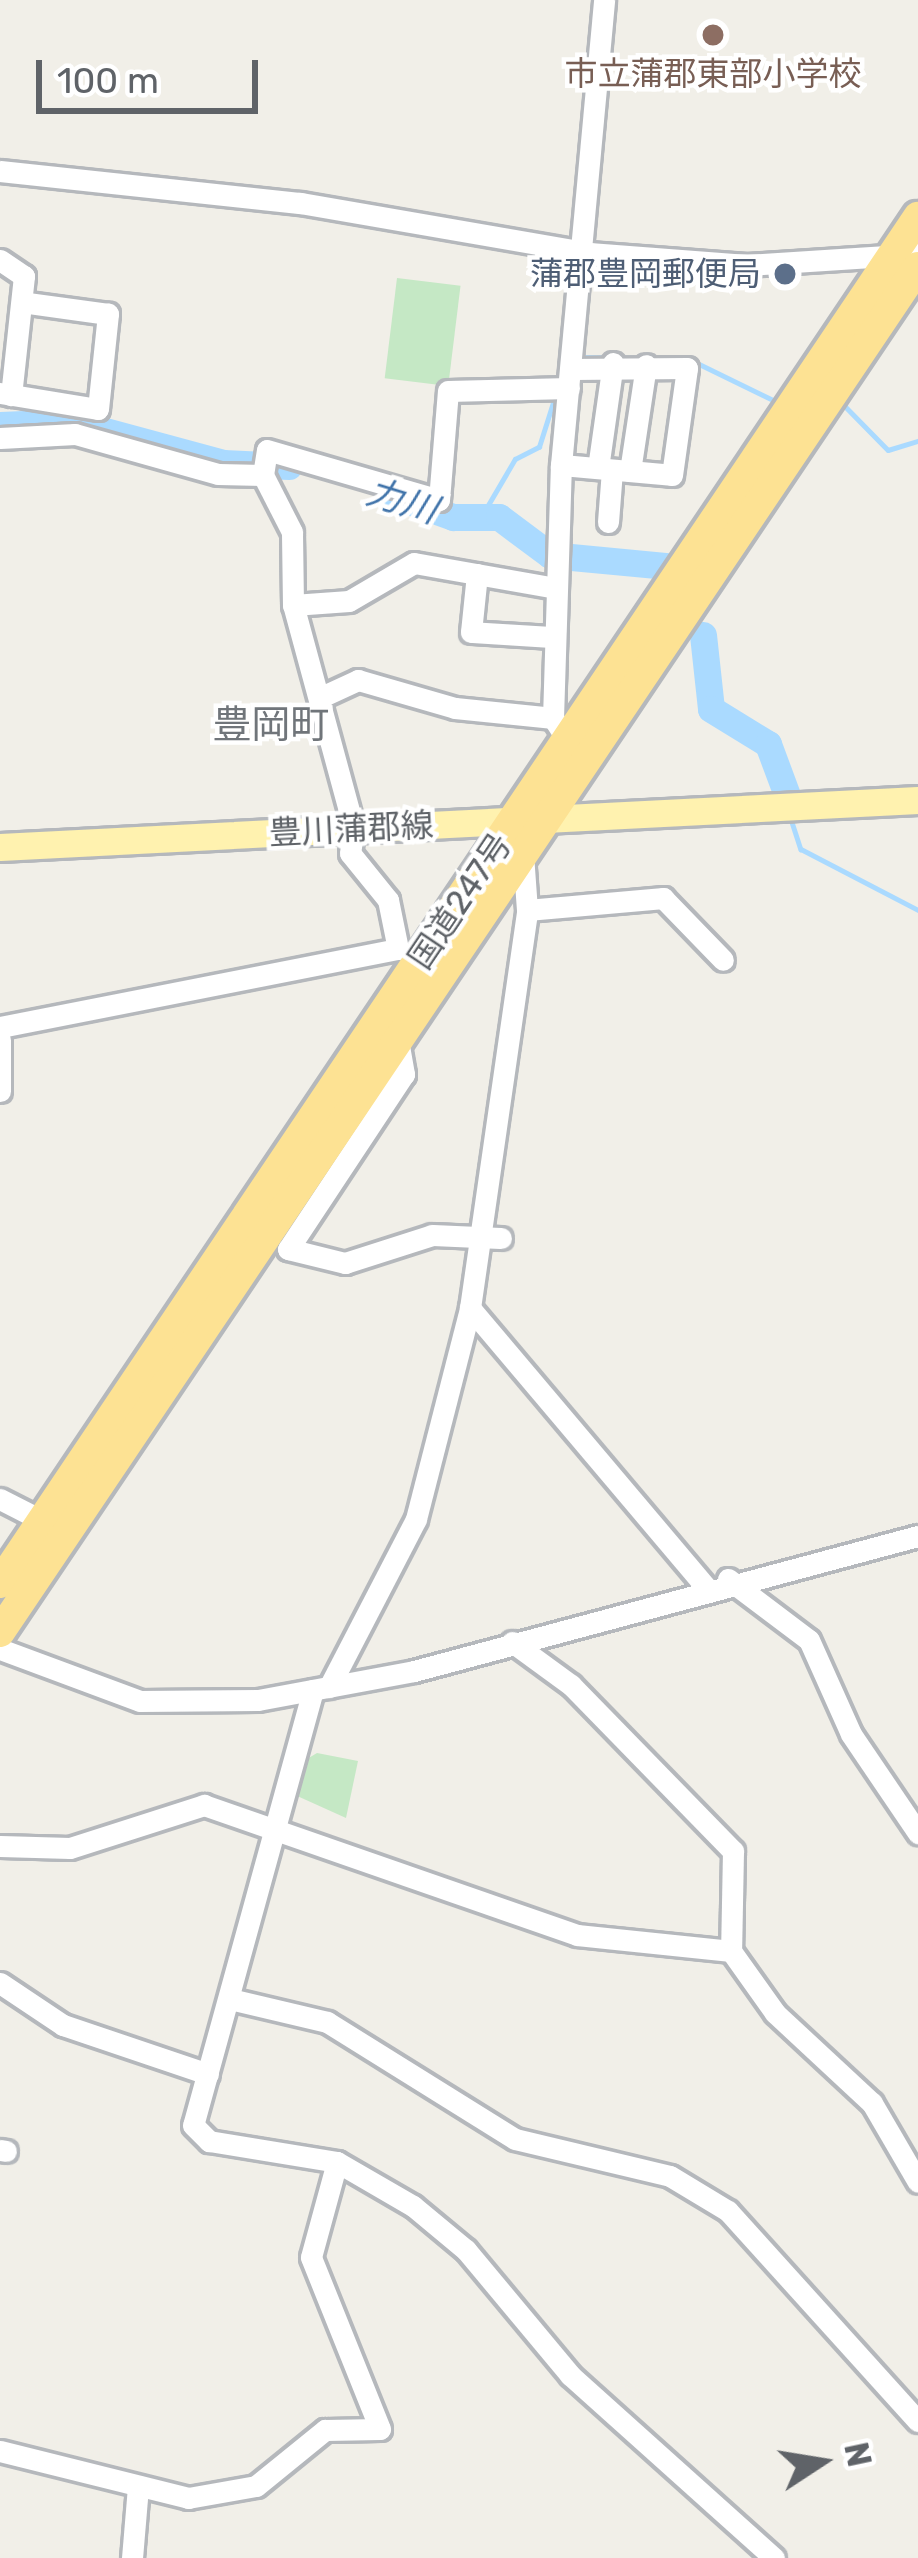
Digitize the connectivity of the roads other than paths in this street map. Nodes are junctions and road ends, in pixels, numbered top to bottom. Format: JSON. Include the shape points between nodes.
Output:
{"nodes":[{"id":1,"x":604,"y":0,"type":"edge"},
{"id":2,"x":0,"y":170,"type":"edge"},
{"id":3,"x":918,"y":217,"type":"edge"},
{"id":4,"x":589,"y":253,"type":"junction"},
{"id":5,"x":910,"y":258,"type":"edge"},
{"id":6,"x":0,"y":260,"type":"edge"},
{"id":7,"x":22,"y":302,"type":"junction"},
{"id":8,"x":613,"y":363,"type":"junction"},
{"id":9,"x":646,"y":365,"type":"junction"},
{"id":10,"x":567,"y":374,"type":"junction"},
{"id":11,"x":6,"y":394,"type":"edge"},
{"id":12,"x":0,"y":439,"type":"edge"},
{"id":13,"x":561,"y":465,"type":"junction"},
{"id":14,"x":264,"y":467,"type":"junction"},
{"id":15,"x":613,"y":470,"type":"junction"},
{"id":16,"x":608,"y":522,"type":"dead end"},
{"id":17,"x":477,"y":574,"type":"junction"},
{"id":18,"x":556,"y":588,"type":"junction"},
{"id":19,"x":293,"y":605,"type":"junction"},
{"id":20,"x":553,"y":637,"type":"junction"},
{"id":21,"x":319,"y":698,"type":"junction"},
{"id":22,"x":559,"y":728,"type":"junction"},
{"id":23,"x":918,"y":800,"type":"edge"},
{"id":24,"x":546,"y":819,"type":"junction"},
{"id":25,"x":513,"y":822,"type":"junction"},
{"id":26,"x":354,"y":829,"type":"junction"},
{"id":27,"x":0,"y":847,"type":"edge"},
{"id":28,"x":524,"y":854,"type":"junction"},
{"id":29,"x":527,"y":910,"type":"junction"},
{"id":30,"x":483,"y":914,"type":"junction"},
{"id":31,"x":522,"y":933,"type":"junction"},
{"id":32,"x":723,"y":960,"type":"dead end"},
{"id":33,"x":0,"y":1027,"type":"edge"},
{"id":34,"x":0,"y":1040,"type":"edge"},
{"id":35,"x":398,"y":1040,"type":"junction"},
{"id":36,"x":0,"y":1091,"type":"edge"},
{"id":37,"x":490,"y":1238,"type":"junction"},
{"id":38,"x":470,"y":1308,"type":"junction"},
{"id":39,"x":0,"y":1499,"type":"edge"},
{"id":40,"x":43,"y":1521,"type":"junction"},
{"id":41,"x":918,"y":1536,"type":"edge"},
{"id":42,"x":728,"y":1580,"type":"junction"},
{"id":43,"x":0,"y":1583,"type":"edge"},
{"id":44,"x":705,"y":1586,"type":"junction"},
{"id":45,"x":0,"y":1632,"type":"edge"},
{"id":46,"x":512,"y":1642,"type":"junction"},
{"id":47,"x":0,"y":1649,"type":"edge"},
{"id":48,"x":321,"y":1689,"type":"junction"},
{"id":49,"x":277,"y":1828,"type":"junction"},
{"id":50,"x":918,"y":1833,"type":"edge"},
{"id":51,"x":0,"y":1846,"type":"edge"},
{"id":52,"x":731,"y":1951,"type":"junction"},
{"id":53,"x":0,"y":1983,"type":"edge"},
{"id":54,"x":230,"y":1999,"type":"junction"},
{"id":55,"x":208,"y":2074,"type":"junction"},
{"id":56,"x":338,"y":2162,"type":"junction"},
{"id":57,"x":918,"y":2182,"type":"edge"},
{"id":58,"x":918,"y":2421,"type":"edge"},
{"id":59,"x":0,"y":2451,"type":"edge"},
{"id":60,"x":138,"y":2486,"type":"junction"},
{"id":61,"x":132,"y":2558,"type":"edge"},
{"id":62,"x":774,"y":2558,"type":"edge"}],
"edges":[{"from":1,"to":4,"type":"street"},
{"from":2,"to":4,"type":"street","via":[[300,203]]},
{"from":3,"to":5,"type":"highway","name":"国道247号"},
{"from":4,"to":5,"type":"street","via":[[747,265]]},
{"from":4,"to":10,"type":"street"},
{"from":5,"to":22,"type":"highway","name":"国道247号"},
{"from":5,"to":24,"type":"highway","name":"国道247号"},
{"from":6,"to":7,"type":"street","via":[[24,276]]},
{"from":7,"to":11,"type":"street"},
{"from":7,"to":11,"type":"street","via":[[108,314],[98,409]]},
{"from":8,"to":9,"type":"street"},
{"from":8,"to":10,"type":"street"},
{"from":8,"to":15,"type":"street"},
{"from":9,"to":15,"type":"street"},
{"from":9,"to":15,"type":"street","via":[[687,368],[672,475]]},
{"from":10,"to":13,"type":"street"},
{"from":10,"to":14,"type":"street","via":[[448,391],[440,500]]},
{"from":12,"to":14,"type":"street","via":[[75,434],[218,474]]},
{"from":13,"to":15,"type":"street"},
{"from":13,"to":18,"type":"street"},
{"from":14,"to":19,"type":"street","via":[[292,532]]},
{"from":15,"to":16,"type":"street"},
{"from":17,"to":18,"type":"street"},
{"from":17,"to":19,"type":"street","via":[[414,563],[349,601]]},
{"from":17,"to":20,"type":"street","via":[[471,632]]},
{"from":18,"to":20,"type":"street"},
{"from":19,"to":21,"type":"street"},
{"from":20,"to":22,"type":"street"},
{"from":21,"to":22,"type":"street","via":[[358,680]]},
{"from":21,"to":26,"type":"street"},
{"from":22,"to":25,"type":"highway","name":"国道247号"},
{"from":23,"to":24,"type":"main road","name":"豊川蒲郡線"},
{"from":24,"to":25,"type":"main road","name":"豊川蒲郡線"},
{"from":24,"to":28,"type":"highway","name":"国道247号"},
{"from":25,"to":26,"type":"main road","name":"豊川蒲郡線"},
{"from":25,"to":40,"type":"highway","name":"国道247号"},
{"from":26,"to":27,"type":"main road","name":"豊川蒲郡線"},
{"from":26,"to":33,"type":"street","via":[[350,854],[388,900],[398,949]]},
{"from":28,"to":29,"type":"street"},
{"from":28,"to":30,"type":"highway","name":"国道247号"},
{"from":29,"to":31,"type":"street"},
{"from":29,"to":32,"type":"street","via":[[663,898]]},
{"from":30,"to":31,"type":"street"},
{"from":30,"to":35,"type":"highway","name":"国道247号"},
{"from":31,"to":37,"type":"street"},
{"from":34,"to":36,"type":"street"},
{"from":35,"to":37,"type":"street","via":[[404,1074],[288,1249],[344,1263],[432,1235]]},
{"from":35,"to":45,"type":"highway","name":"国道247号"},
{"from":37,"to":38,"type":"street"},
{"from":38,"to":44,"type":"street"},
{"from":38,"to":48,"type":"street","via":[[416,1519]]},
{"from":39,"to":40,"type":"street"},
{"from":40,"to":43,"type":"highway","name":"国道247号"},
{"from":41,"to":42,"type":"street"},
{"from":42,"to":44,"type":"street"},
{"from":42,"to":50,"type":"street","via":[[809,1640],[851,1734]]},
{"from":44,"to":46,"type":"street"},
{"from":46,"to":48,"type":"street"},
{"from":46,"to":52,"type":"street","via":[[571,1685],[733,1851]]},
{"from":47,"to":48,"type":"street","via":[[140,1701]]},
{"from":48,"to":49,"type":"street"},
{"from":49,"to":51,"type":"street","via":[[204,1805],[70,1848]]},
{"from":49,"to":52,"type":"street","via":[[577,1935]]},
{"from":49,"to":54,"type":"street"},
{"from":52,"to":57,"type":"street","via":[[775,2013],[872,2103]]},
{"from":53,"to":55,"type":"street","via":[[63,2025]]},
{"from":54,"to":55,"type":"street"},
{"from":54,"to":58,"type":"street","via":[[327,2022],[515,2139],[670,2176],[728,2211]]},
{"from":55,"to":56,"type":"street","via":[[193,2126],[208,2141]]},
{"from":56,"to":60,"type":"street","via":[[311,2257],[380,2429],[325,2430],[256,2486],[188,2498]]},
{"from":56,"to":62,"type":"street","via":[[466,2250],[570,2375]]},
{"from":59,"to":60,"type":"street"},
{"from":60,"to":61,"type":"street"}]}
